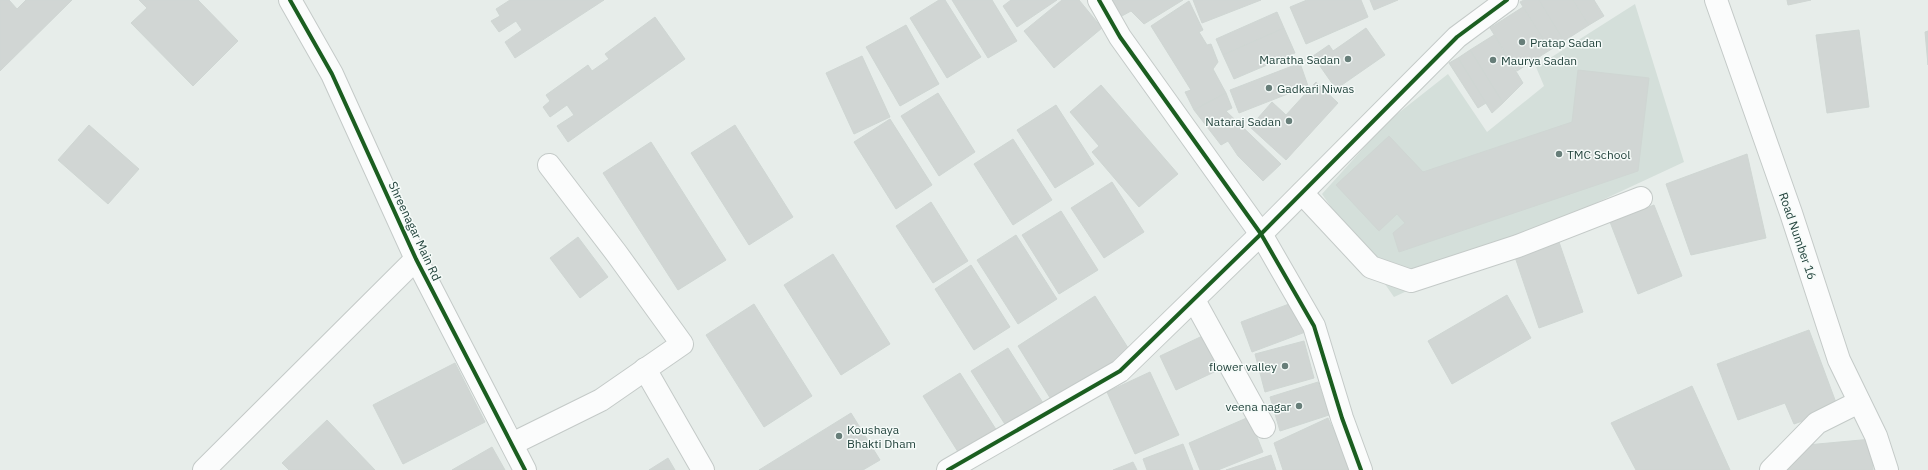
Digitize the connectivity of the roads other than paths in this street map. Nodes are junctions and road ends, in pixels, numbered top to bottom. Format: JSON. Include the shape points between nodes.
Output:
{"nodes":[{"id":1,"x":290,"y":0,"type":"edge"},
{"id":2,"x":1099,"y":0,"type":"edge"},
{"id":3,"x":1507,"y":0,"type":"edge"},
{"id":4,"x":1716,"y":0,"type":"edge"},
{"id":5,"x":549,"y":165,"type":"dead end"},
{"id":6,"x":1302,"y":193,"type":"junction"},
{"id":7,"x":1641,"y":198,"type":"dead end"},
{"id":8,"x":1262,"y":234,"type":"junction"},
{"id":9,"x":416,"y":259,"type":"junction"},
{"id":10,"x":1194,"y":300,"type":"junction"},
{"id":11,"x":646,"y":369,"type":"junction"},
{"id":12,"x":1859,"y":402,"type":"junction"},
{"id":13,"x":1264,"y":427,"type":"dead end"},
{"id":14,"x":512,"y":444,"type":"junction"},
{"id":15,"x":204,"y":470,"type":"edge"},
{"id":16,"x":525,"y":470,"type":"edge"},
{"id":17,"x":703,"y":470,"type":"edge"},
{"id":18,"x":948,"y":470,"type":"edge"},
{"id":19,"x":1360,"y":470,"type":"edge"},
{"id":20,"x":1770,"y":470,"type":"edge"},
{"id":21,"x":1887,"y":470,"type":"edge"}],
"edges":[{"from":1,"to":9,"type":"street","name":"Shreenagar Main Rd","via":[[332,74]]},
{"from":2,"to":8,"type":"street","via":[[1120,38]]},
{"from":3,"to":6,"type":"street","via":[[1457,37]]},
{"from":4,"to":12,"type":"street","name":"Road Number 16","via":[[1791,213],[1839,360]]},
{"from":5,"to":11,"type":"street","via":[[682,344]]},
{"from":6,"to":7,"type":"street","via":[[1371,267],[1411,281],[1518,246]]},
{"from":6,"to":8,"type":"street"},
{"from":8,"to":10,"type":"street"},
{"from":8,"to":19,"type":"street","via":[[1314,326]]},
{"from":9,"to":14,"type":"street","name":"Shreenagar Main Rd"},
{"from":9,"to":15,"type":"street"},
{"from":10,"to":13,"type":"street"},
{"from":10,"to":18,"type":"street","via":[[1120,371]]},
{"from":11,"to":14,"type":"street","via":[[601,400]]},
{"from":11,"to":17,"type":"street"},
{"from":12,"to":20,"type":"street","via":[[1817,423]]},
{"from":12,"to":21,"type":"street","name":"Road Number 16","via":[[1876,436]]},
{"from":14,"to":16,"type":"street","name":"Shreenagar Main Rd"}]}
